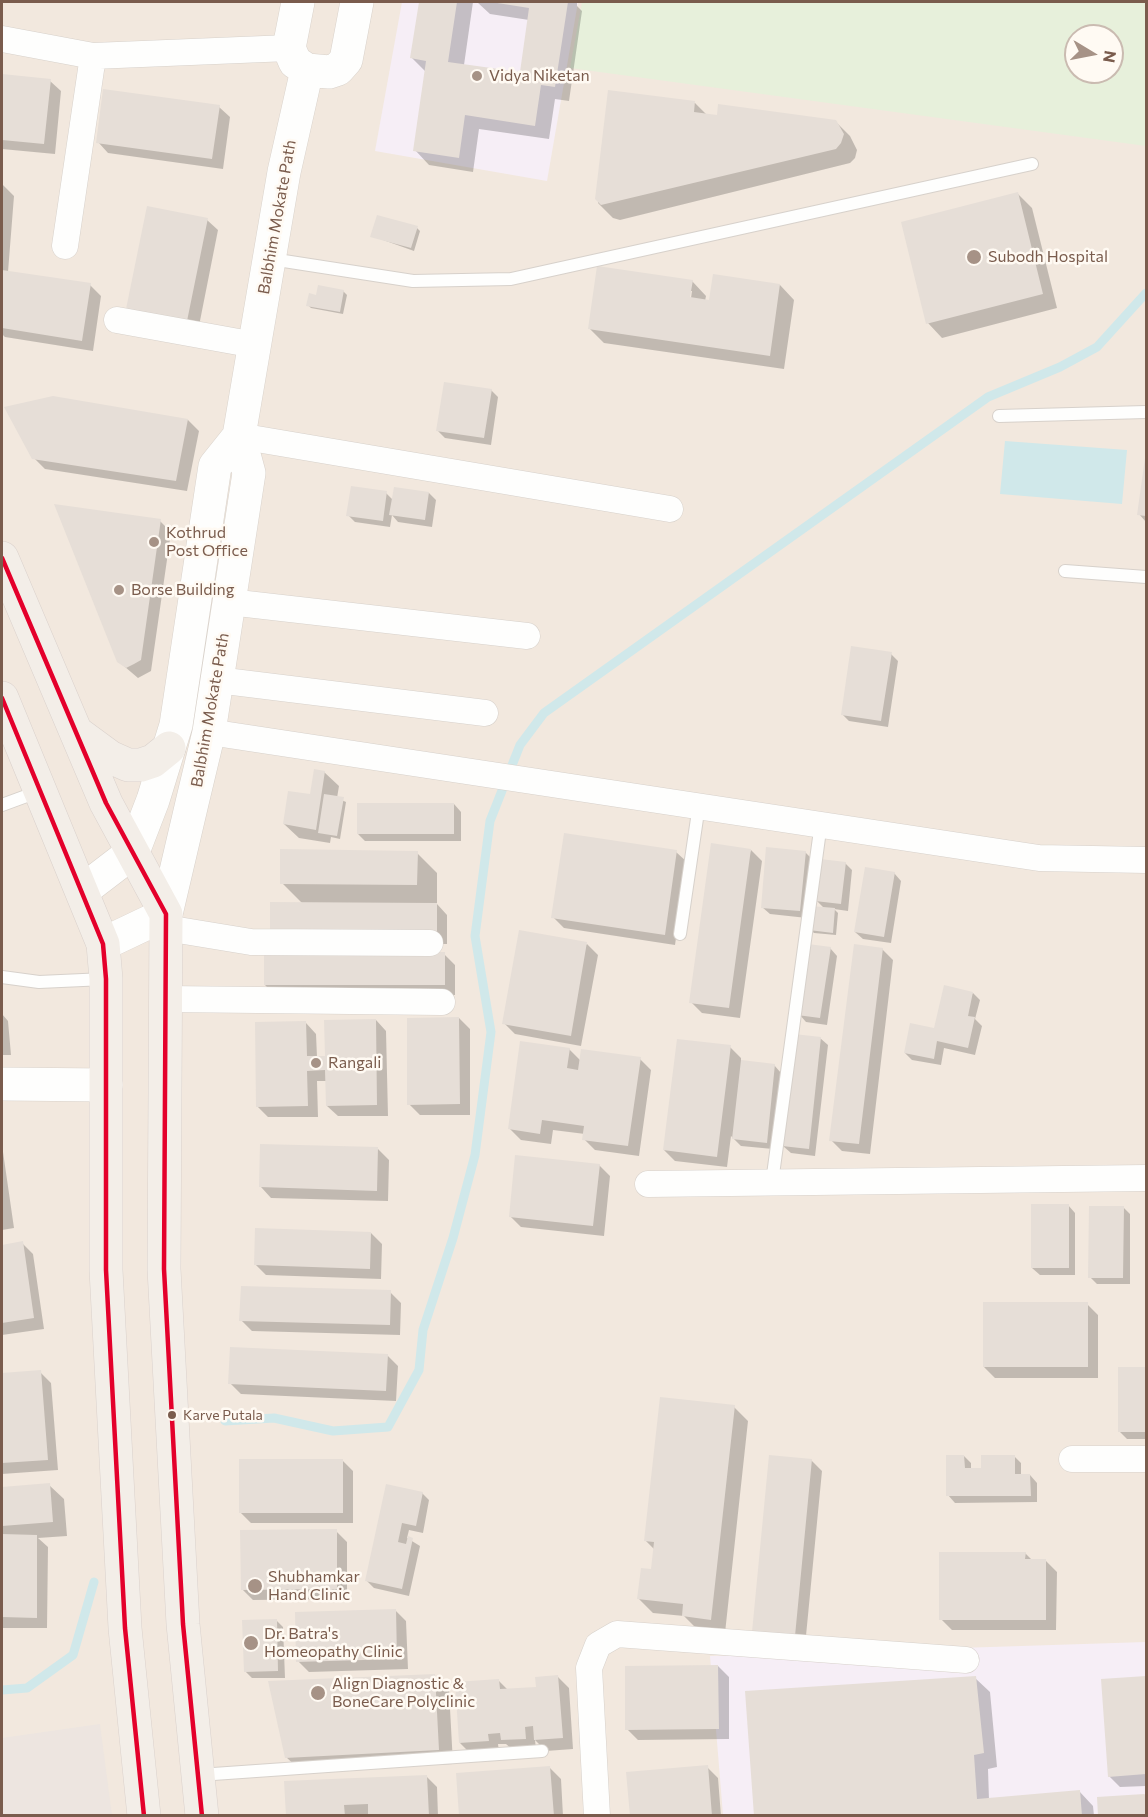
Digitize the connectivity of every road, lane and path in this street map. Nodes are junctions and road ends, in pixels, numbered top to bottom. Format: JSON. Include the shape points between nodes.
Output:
{"nodes":[{"id":1,"x":298,"y":2,"type":"edge"},
{"id":2,"x":357,"y":2,"type":"edge"},
{"id":3,"x":2,"y":39,"type":"edge"},
{"id":4,"x":93,"y":56,"type":"junction"},
{"id":5,"x":298,"y":59,"type":"junction"},
{"id":6,"x":1032,"y":164,"type":"dead end"},
{"id":7,"x":65,"y":246,"type":"dead end"},
{"id":8,"x":269,"y":258,"type":"junction"},
{"id":9,"x":117,"y":320,"type":"dead end"},
{"id":10,"x":255,"y":345,"type":"junction"},
{"id":11,"x":1146,"y":412,"type":"edge"},
{"id":12,"x":999,"y":416,"type":"dead end"},
{"id":13,"x":239,"y":435,"type":"junction"},
{"id":14,"x":670,"y":509,"type":"dead end"},
{"id":15,"x":2,"y":558,"type":"edge"},
{"id":16,"x":1065,"y":571,"type":"dead end"},
{"id":17,"x":1146,"y":577,"type":"edge"},
{"id":18,"x":229,"y":602,"type":"junction"},
{"id":19,"x":527,"y":636,"type":"dead end"},
{"id":20,"x":217,"y":680,"type":"junction"},
{"id":21,"x":2,"y":698,"type":"edge"},
{"id":22,"x":485,"y":713,"type":"dead end"},
{"id":23,"x":75,"y":732,"type":"junction"},
{"id":24,"x":209,"y":732,"type":"junction"},
{"id":25,"x":169,"y":748,"type":"junction"},
{"id":26,"x":41,"y":791,"type":"junction"},
{"id":27,"x":2,"y":805,"type":"edge"},
{"id":28,"x":699,"y":805,"type":"junction"},
{"id":29,"x":821,"y":823,"type":"junction"},
{"id":30,"x":133,"y":852,"type":"junction"},
{"id":31,"x":1146,"y":860,"type":"edge"},
{"id":32,"x":82,"y":891,"type":"junction"},
{"id":33,"x":166,"y":921,"type":"junction"},
{"id":34,"x":680,"y":933,"type":"dead end"},
{"id":35,"x":430,"y":943,"type":"dead end"},
{"id":36,"x":103,"y":944,"type":"junction"},
{"id":37,"x":2,"y":977,"type":"edge"},
{"id":38,"x":106,"y":979,"type":"junction"},
{"id":39,"x":165,"y":999,"type":"junction"},
{"id":40,"x":442,"y":1002,"type":"dead end"},
{"id":41,"x":2,"y":1084,"type":"edge"},
{"id":42,"x":106,"y":1085,"type":"junction"},
{"id":43,"x":1146,"y":1178,"type":"edge"},
{"id":44,"x":772,"y":1182,"type":"junction"},
{"id":45,"x":648,"y":1184,"type":"dead end"},
{"id":46,"x":1072,"y":1459,"type":"dead end"},
{"id":47,"x":1146,"y":1459,"type":"edge"},
{"id":48,"x":966,"y":1660,"type":"dead end"},
{"id":49,"x":543,"y":1751,"type":"dead end"},
{"id":50,"x":198,"y":1775,"type":"junction"},
{"id":51,"x":144,"y":1815,"type":"edge"},
{"id":52,"x":202,"y":1815,"type":"edge"},
{"id":53,"x":597,"y":1815,"type":"edge"}],
"edges":[{"from":1,"to":5,"type":"main road","name":"Balbhim Mokate Path"},
{"from":2,"to":5,"type":"main road","via":[[346,60],[338,69],[328,72]]},
{"from":3,"to":4,"type":"street"},
{"from":4,"to":5,"type":"street"},
{"from":4,"to":7,"type":"street"},
{"from":5,"to":8,"type":"main road","name":"Balbhim Mokate Path"},
{"from":6,"to":8,"type":"lane","via":[[511,279],[413,281]]},
{"from":8,"to":10,"type":"main road","name":"Balbhim Mokate Path"},
{"from":9,"to":10,"type":"street"},
{"from":10,"to":13,"type":"main road","name":"Balbhim Mokate Path"},
{"from":11,"to":12,"type":"lane"},
{"from":13,"to":14,"type":"street"},
{"from":13,"to":18,"type":"main road","name":"Balbhim Mokate Path","via":[[249,473]]},
{"from":13,"to":25,"type":"main road","name":"Balbhim Mokate Path","via":[[215,466],[176,725]]},
{"from":15,"to":23,"type":"main road"},
{"from":16,"to":17,"type":"lane"},
{"from":18,"to":19,"type":"street"},
{"from":18,"to":20,"type":"main road","name":"Balbhim Mokate Path"},
{"from":20,"to":22,"type":"street"},
{"from":20,"to":24,"type":"main road","name":"Balbhim Mokate Path"},
{"from":21,"to":26,"type":"main road"},
{"from":23,"to":25,"type":"main road","via":[[128,765],[153,761]]},
{"from":23,"to":30,"type":"main road"},
{"from":24,"to":28,"type":"street"},
{"from":24,"to":33,"type":"main road","name":"Balbhim Mokate Path"},
{"from":25,"to":30,"type":"main road","name":"Balbhim Mokate Path"},
{"from":26,"to":27,"type":"lane"},
{"from":26,"to":32,"type":"main road"},
{"from":28,"to":29,"type":"street"},
{"from":28,"to":34,"type":"lane"},
{"from":29,"to":31,"type":"street","via":[[1039,858]]},
{"from":29,"to":44,"type":"lane"},
{"from":30,"to":32,"type":"main road"},
{"from":30,"to":33,"type":"main road"},
{"from":32,"to":36,"type":"main road"},
{"from":33,"to":35,"type":"street","via":[[251,942]]},
{"from":33,"to":36,"type":"main road"},
{"from":33,"to":39,"type":"main road"},
{"from":36,"to":38,"type":"main road"},
{"from":37,"to":38,"type":"lane","via":[[39,982]]},
{"from":38,"to":42,"type":"main road"},
{"from":39,"to":40,"type":"street"},
{"from":39,"to":50,"type":"main road","via":[[164,1269],[183,1624]]},
{"from":41,"to":42,"type":"main road"},
{"from":42,"to":51,"type":"main road","via":[[106,1270],[125,1628]]},
{"from":43,"to":44,"type":"street"},
{"from":44,"to":45,"type":"street"},
{"from":46,"to":47,"type":"street"},
{"from":48,"to":53,"type":"street","via":[[617,1634],[597,1645],[589,1668]]},
{"from":49,"to":50,"type":"lane"},
{"from":50,"to":52,"type":"main road"}]}
